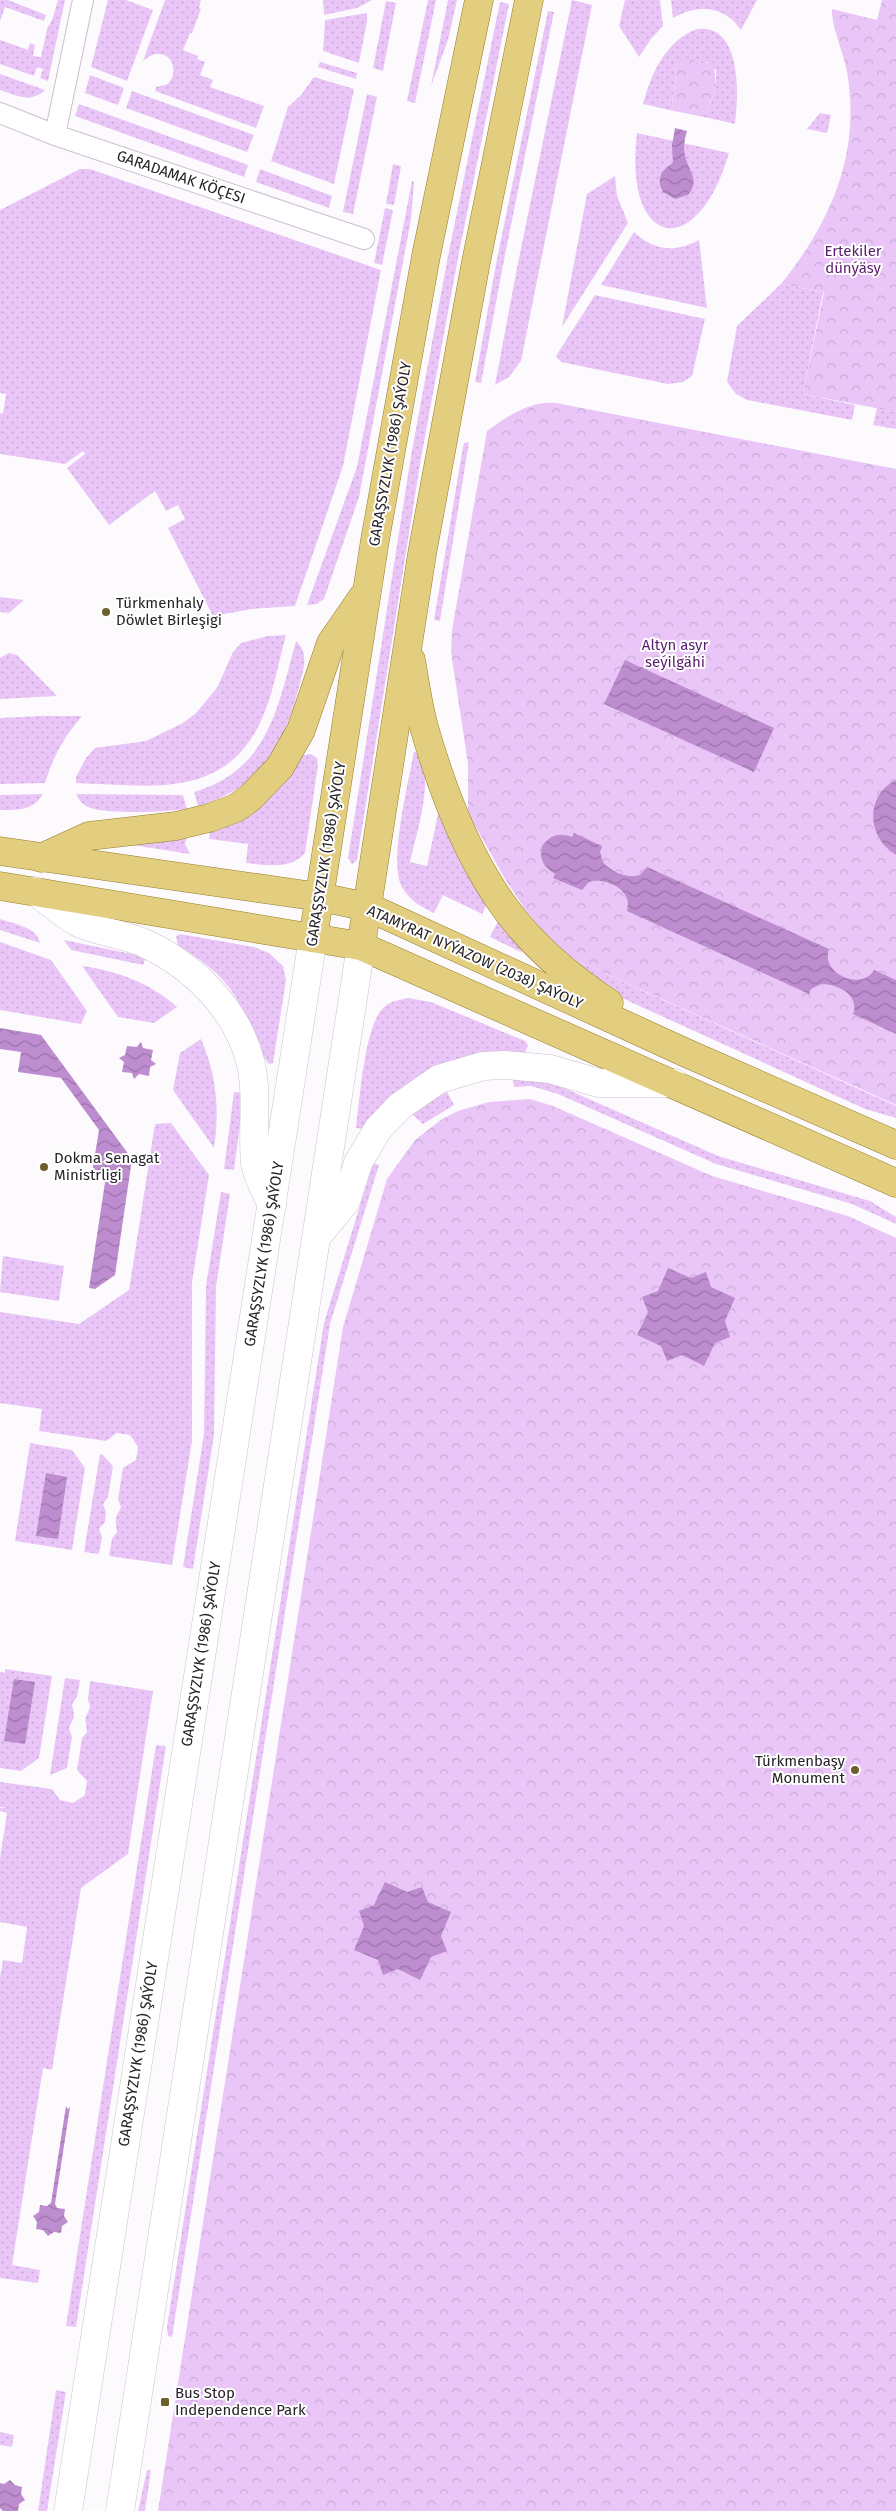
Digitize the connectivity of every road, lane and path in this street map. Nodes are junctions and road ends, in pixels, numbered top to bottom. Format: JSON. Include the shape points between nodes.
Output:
{"nodes":[{"id":1,"x":83,"y":0,"type":"edge"},
{"id":2,"x":479,"y":0,"type":"edge"},
{"id":3,"x":529,"y":0,"type":"edge"},
{"id":4,"x":0,"y":112,"type":"edge"},
{"id":5,"x":55,"y":135,"type":"junction"},
{"id":6,"x":364,"y":239,"type":"dead end"},
{"id":7,"x":366,"y":593,"type":"junction"},
{"id":8,"x":407,"y":639,"type":"junction"},
{"id":9,"x":0,"y":851,"type":"edge"},
{"id":10,"x":41,"y":858,"type":"junction"},
{"id":11,"x":0,"y":886,"type":"edge"},
{"id":12,"x":35,"y":892,"type":"junction"},
{"id":13,"x":320,"y":897,"type":"junction"},
{"id":14,"x":368,"y":906,"type":"junction"},
{"id":15,"x":313,"y":938,"type":"junction"},
{"id":16,"x":360,"y":946,"type":"junction"},
{"id":17,"x":684,"y":1052,"type":"junction"},
{"id":18,"x":674,"y":1083,"type":"junction"},
{"id":19,"x":896,"y":1145,"type":"edge"},
{"id":20,"x":896,"y":1182,"type":"edge"},
{"id":21,"x":272,"y":1205,"type":"junction"},
{"id":22,"x":317,"y":1236,"type":"junction"},
{"id":23,"x":68,"y":2511,"type":"edge"},
{"id":24,"x":120,"y":2511,"type":"edge"}],
"edges":[{"from":1,"to":5,"type":"street"},
{"from":2,"to":7,"type":"main road","name":"GARAŞSYZLYK (1986) ŞAÝOLY","via":[[426,256]]},
{"from":3,"to":8,"type":"main road","via":[[474,272]]},
{"from":4,"to":5,"type":"street","name":"GARADAMAK KÖÇESI"},
{"from":5,"to":6,"type":"street","name":"GARADAMAK KÖÇESI"},
{"from":7,"to":10,"type":"main road","via":[[330,643],[301,730],[280,767],[250,798],[236,808],[209,818],[176,826],[89,836]]},
{"from":7,"to":13,"type":"main road","name":"GARAŞSYZLYK (1986) ŞAÝOLY"},
{"from":8,"to":14,"type":"main road"},
{"from":8,"to":17,"type":"main road","via":[[424,725],[437,767],[463,831],[508,912],[541,950],[582,985]]},
{"from":9,"to":10,"type":"main road","name":"ATAMYRAT NYÝAZOW (2038) ŞAÝOLY"},
{"from":10,"to":13,"type":"main road","name":"ATAMYRAT NYÝAZOW (2038) ŞAÝOLY"},
{"from":11,"to":12,"type":"main road"},
{"from":12,"to":15,"type":"main road"},
{"from":12,"to":21,"type":"main road","via":[[78,922],[166,954],[190,971],[222,1004],[244,1041],[251,1065],[256,1098],[255,1164]]},
{"from":13,"to":14,"type":"main road","name":"ATAMYRAT NYÝAZOW (2038) ŞAÝOLY"},
{"from":13,"to":15,"type":"main road","name":"GARAŞSYZLYK (1986) ŞAÝOLY"},
{"from":14,"to":16,"type":"main road"},
{"from":14,"to":17,"type":"main road","name":"ATAMYRAT NYÝAZOW (2038) ŞAÝOLY"},
{"from":15,"to":16,"type":"main road"},
{"from":15,"to":21,"type":"main road","name":"GARAŞSYZLYK (1986) ŞAÝOLY"},
{"from":16,"to":18,"type":"main road"},
{"from":16,"to":22,"type":"main road"},
{"from":17,"to":19,"type":"main road","name":"ATAMYRAT NYÝAZOW (2038) ŞAÝOLY"},
{"from":18,"to":20,"type":"main road"},
{"from":18,"to":22,"type":"main road","via":[[599,1083],[550,1069],[505,1065],[482,1066],[439,1079],[400,1106],[378,1128],[358,1163],[346,1201]]},
{"from":21,"to":23,"type":"main road","name":"GARAŞSYZLYK (1986) ŞAÝOLY"},
{"from":22,"to":24,"type":"main road"}]}
